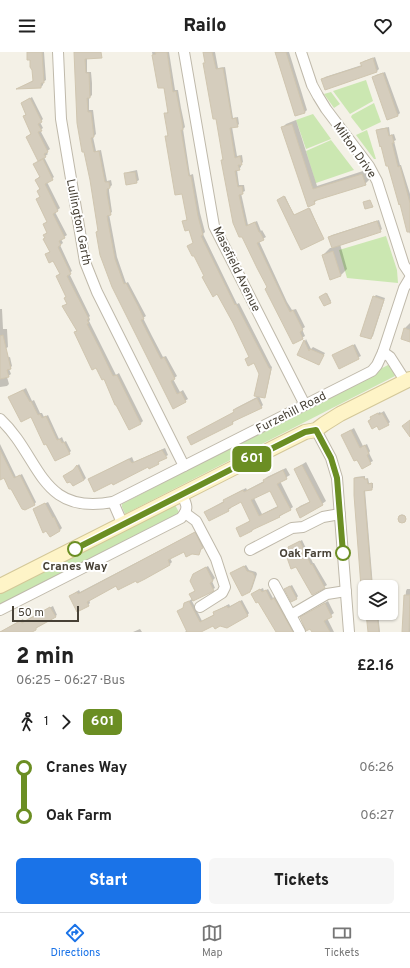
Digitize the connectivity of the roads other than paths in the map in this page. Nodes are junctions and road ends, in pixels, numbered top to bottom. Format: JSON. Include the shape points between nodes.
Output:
{"nodes":[{"id":1,"x":58,"y":52,"type":"edge"},
{"id":2,"x":184,"y":52,"type":"edge"},
{"id":3,"x":301,"y":52,"type":"edge"},
{"id":4,"x":410,"y":274,"type":"edge"},
{"id":5,"x":410,"y":278,"type":"edge"},
{"id":6,"x":383,"y":352,"type":"junction"},
{"id":7,"x":408,"y":380,"type":"edge"},
{"id":8,"x":305,"y":405,"type":"junction"},
{"id":9,"x":0,"y":419,"type":"edge"},
{"id":10,"x":316,"y":430,"type":"junction"},
{"id":11,"x":184,"y":466,"type":"junction"},
{"id":12,"x":182,"y":495,"type":"junction"},
{"id":13,"x":113,"y":502,"type":"junction"},
{"id":14,"x":185,"y":513,"type":"junction"},
{"id":15,"x":340,"y":514,"type":"junction"},
{"id":16,"x":123,"y":525,"type":"junction"},
{"id":17,"x":250,"y":550,"type":"dead end"},
{"id":18,"x":274,"y":584,"type":"dead end"},
{"id":19,"x":0,"y":586,"type":"edge"},
{"id":20,"x":346,"y":591,"type":"junction"},
{"id":21,"x":200,"y":607,"type":"dead end"},
{"id":22,"x":0,"y":610,"type":"edge"},
{"id":23,"x":291,"y":615,"type":"junction"},
{"id":24,"x":300,"y":632,"type":"edge"},
{"id":25,"x":349,"y":632,"type":"edge"}],
"edges":[{"from":1,"to":11,"type":"street","name":"Lullington Garth","via":[[61,119],[85,262],[97,292]]},
{"from":2,"to":8,"type":"street","name":"Masefield Avenue","via":[[214,226]]},
{"from":3,"to":4,"type":"street","name":"Milton Drive","via":[[318,96],[377,181],[404,265]]},
{"from":5,"to":6,"type":"street","via":[[404,288]]},
{"from":6,"to":7,"type":"street","name":"Furzehill Road"},
{"from":6,"to":8,"type":"street","name":"Furzehill Road","via":[[372,371]]},
{"from":7,"to":10,"type":"street","name":"Furzehill Road","via":[[340,414]]},
{"from":8,"to":11,"type":"street","name":"Furzehill Road"},
{"from":9,"to":13,"type":"street","via":[[16,436],[46,484],[59,495],[80,503]]},
{"from":10,"to":12,"type":"street","name":"Furzehill Road","via":[[305,432]]},
{"from":10,"to":15,"type":"street","via":[[335,468]]},
{"from":11,"to":13,"type":"street","name":"Furzehill Road"},
{"from":12,"to":14,"type":"street","via":[[187,508]]},
{"from":12,"to":16,"type":"street","name":"Furzehill Road"},
{"from":13,"to":16,"type":"street"},
{"from":14,"to":21,"type":"street","via":[[196,521],[216,559],[225,587],[222,594]]},
{"from":14,"to":22,"type":"street","via":[[181,518]]},
{"from":15,"to":17,"type":"street","via":[[292,528]]},
{"from":15,"to":20,"type":"street"},
{"from":16,"to":19,"type":"street","name":"Furzehill Road"},
{"from":18,"to":23,"type":"street"},
{"from":20,"to":23,"type":"street","via":[[327,594]]},
{"from":20,"to":25,"type":"street"},
{"from":23,"to":24,"type":"street"}]}
